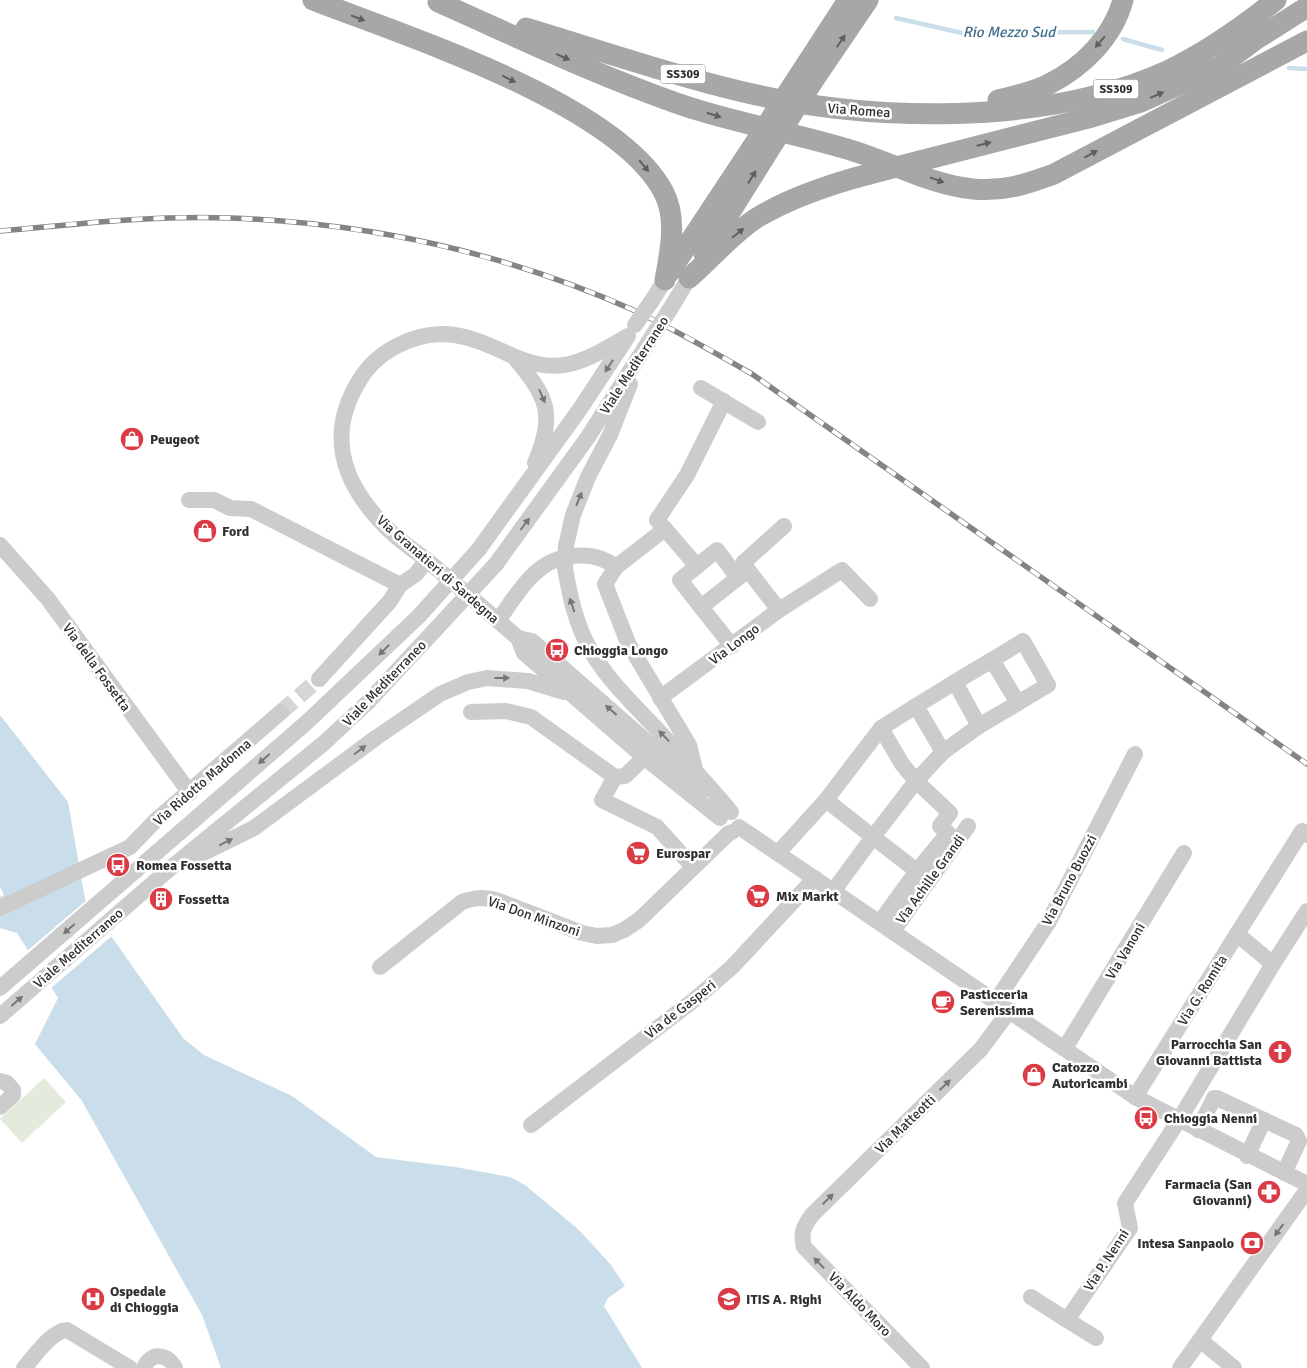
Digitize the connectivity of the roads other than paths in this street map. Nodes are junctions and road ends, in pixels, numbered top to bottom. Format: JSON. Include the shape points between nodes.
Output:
{"nodes":[{"id":1,"x":313,"y":0,"type":"edge"},
{"id":2,"x":848,"y":0,"type":"edge"},
{"id":3,"x":868,"y":0,"type":"edge"},
{"id":4,"x":1123,"y":0,"type":"edge"},
{"id":5,"x":1276,"y":0,"type":"edge"},
{"id":6,"x":1294,"y":0,"type":"edge"},
{"id":7,"x":434,"y":1,"type":"edge"},
{"id":8,"x":1307,"y":7,"type":"edge"},
{"id":9,"x":1255,"y":40,"type":"junction"},
{"id":10,"x":1307,"y":41,"type":"edge"},
{"id":11,"x":807,"y":78,"type":"junction"},
{"id":12,"x":934,"y":113,"type":"junction"},
{"id":13,"x":766,"y":141,"type":"junction"},
{"id":14,"x":689,"y":278,"type":"junction"},
{"id":15,"x":664,"y":280,"type":"junction"},
{"id":16,"x":632,"y":331,"type":"junction"},
{"id":17,"x":642,"y":354,"type":"junction"},
{"id":18,"x":514,"y":357,"type":"junction"},
{"id":19,"x":702,"y":388,"type":"dead end"},
{"id":20,"x":724,"y":401,"type":"junction"},
{"id":21,"x":758,"y":422,"type":"dead end"},
{"id":22,"x":524,"y":488,"type":"junction"},
{"id":23,"x":189,"y":500,"type":"dead end"},
{"id":24,"x":784,"y":526,"type":"dead end"},
{"id":25,"x":665,"y":529,"type":"junction"},
{"id":26,"x":0,"y":545,"type":"edge"},
{"id":27,"x":427,"y":560,"type":"junction"},
{"id":28,"x":616,"y":566,"type":"junction"},
{"id":29,"x":697,"y":566,"type":"junction"},
{"id":30,"x":743,"y":574,"type":"junction"},
{"id":31,"x":400,"y":585,"type":"junction"},
{"id":32,"x":870,"y":599,"type":"dead end"},
{"id":33,"x":701,"y":607,"type":"junction"},
{"id":34,"x":779,"y":610,"type":"junction"},
{"id":35,"x":498,"y":621,"type":"junction"},
{"id":36,"x":518,"y":638,"type":"junction"},
{"id":37,"x":732,"y":646,"type":"junction"},
{"id":38,"x":992,"y":660,"type":"junction"},
{"id":39,"x":319,"y":679,"type":"tunnel mouth"},
{"id":40,"x":955,"y":682,"type":"junction"},
{"id":41,"x":613,"y":683,"type":"junction"},
{"id":42,"x":575,"y":696,"type":"junction"},
{"id":43,"x":660,"y":698,"type":"junction"},
{"id":44,"x":1018,"y":703,"type":"junction"},
{"id":45,"x":916,"y":706,"type":"junction"},
{"id":46,"x":281,"y":712,"type":"tunnel mouth"},
{"id":47,"x":471,"y":712,"type":"dead end"},
{"id":48,"x":980,"y":726,"type":"junction"},
{"id":49,"x":881,"y":728,"type":"junction"},
{"id":50,"x":943,"y":752,"type":"junction"},
{"id":51,"x":649,"y":753,"type":"junction"},
{"id":52,"x":1135,"y":754,"type":"dead end"},
{"id":53,"x":695,"y":769,"type":"junction"},
{"id":54,"x":614,"y":777,"type":"junction"},
{"id":55,"x":916,"y":781,"type":"junction"},
{"id":56,"x":190,"y":793,"type":"junction"},
{"id":57,"x":826,"y":800,"type":"junction"},
{"id":58,"x":726,"y":814,"type":"junction"},
{"id":59,"x":968,"y":826,"type":"dead end"},
{"id":60,"x":735,"y":830,"type":"junction"},
{"id":61,"x":1307,"y":836,"type":"edge"},
{"id":62,"x":873,"y":837,"type":"junction"},
{"id":63,"x":778,"y":853,"type":"junction"},
{"id":64,"x":1184,"y":853,"type":"dead end"},
{"id":65,"x":693,"y":867,"type":"junction"},
{"id":66,"x":917,"y":870,"type":"junction"},
{"id":67,"x":167,"y":871,"type":"junction"},
{"id":68,"x":815,"y":878,"type":"junction"},
{"id":69,"x":834,"y":890,"type":"junction"},
{"id":70,"x":0,"y":908,"type":"edge"},
{"id":71,"x":1307,"y":911,"type":"edge"},
{"id":72,"x":886,"y":926,"type":"junction"},
{"id":73,"x":1237,"y":934,"type":"junction"},
{"id":74,"x":1273,"y":964,"type":"junction"},
{"id":75,"x":380,"y":967,"type":"dead end"},
{"id":76,"x":0,"y":988,"type":"edge"},
{"id":77,"x":996,"y":1001,"type":"junction"},
{"id":78,"x":1010,"y":1010,"type":"junction"},
{"id":79,"x":0,"y":1016,"type":"edge"},
{"id":80,"x":1065,"y":1048,"type":"junction"},
{"id":81,"x":0,"y":1081,"type":"edge"},
{"id":82,"x":1135,"y":1097,"type":"junction"},
{"id":83,"x":0,"y":1107,"type":"edge"},
{"id":84,"x":1178,"y":1120,"type":"junction"},
{"id":85,"x":1264,"y":1120,"type":"junction"},
{"id":86,"x":531,"y":1125,"type":"dead end"},
{"id":87,"x":1198,"y":1130,"type":"junction"},
{"id":88,"x":1247,"y":1156,"type":"junction"},
{"id":89,"x":1284,"y":1173,"type":"junction"},
{"id":90,"x":1307,"y":1184,"type":"edge"},
{"id":91,"x":1307,"y":1190,"type":"edge"},
{"id":92,"x":801,"y":1238,"type":"joint"},
{"id":93,"x":1031,"y":1297,"type":"dead end"},
{"id":94,"x":1067,"y":1320,"type":"junction"},
{"id":95,"x":1096,"y":1338,"type":"dead end"},
{"id":96,"x":1200,"y":1340,"type":"junction"},
{"id":97,"x":146,"y":1364,"type":"edge"},
{"id":98,"x":128,"y":1366,"type":"edge"},
{"id":99,"x":24,"y":1368,"type":"edge"},
{"id":100,"x":175,"y":1368,"type":"edge"},
{"id":101,"x":922,"y":1368,"type":"edge"},
{"id":102,"x":1180,"y":1368,"type":"edge"},
{"id":103,"x":1234,"y":1368,"type":"edge"}],
"edges":[{"from":1,"to":15,"type":"main road","one_way":true,"via":[[480,65],[552,100],[609,134],[643,163],[664,192],[672,236]]},
{"from":2,"to":11,"type":"main road"},
{"from":11,"to":3,"type":"main road","one_way":true},
{"from":4,"to":12,"type":"main road","number":"SS309","one_way":true,"via":[[1107,34],[1080,66],[1048,85],[999,100]]},
{"from":5,"to":12,"type":"main road","name":"Via Romea","number":"SS309","via":[[1205,51],[1165,71],[1107,92],[1069,102]]},
{"from":6,"to":9,"type":"main road"},
{"from":7,"to":10,"type":"main road","one_way":true,"via":[[634,88],[732,120],[804,136],[973,189],[1012,189],[1054,174]]},
{"from":7,"to":12,"type":"main road","name":"Via Romea","number":"SS309","via":[[735,90],[828,108]]},
{"from":8,"to":9,"type":"main road"},
{"from":14,"to":9,"type":"main road","number":"SS309","one_way":true,"bridge":true,"via":[[758,217],[803,195],[869,174],[1141,102],[1220,66]]},
{"from":11,"to":13,"type":"main road","bridge":true},
{"from":14,"to":13,"type":"main road","one_way":true},
{"from":13,"to":15,"type":"main road"},
{"from":14,"to":17,"type":"street","name":"Viale Mediterraneo","bridge":true},
{"from":15,"to":16,"type":"street","name":"Viale Mediterraneo","bridge":true},
{"from":16,"to":18,"type":"street","name":"Via Granatieri di Sardegna","via":[[578,363],[545,367]]},
{"from":16,"to":22,"type":"street","name":"Viale Mediterraneo","one_way":true},
{"from":41,"to":17,"type":"street","one_way":true,"bridge":true,"via":[[591,651],[578,624],[565,568],[566,546],[588,477],[610,435]]},
{"from":67,"to":17,"type":"street","name":"Viale Mediterraneo","one_way":true,"bridge":true,"via":[[324,743],[367,703],[496,564],[588,437]]},
{"from":18,"to":22,"type":"street","one_way":true,"via":[[534,381],[546,406],[543,442]]},
{"from":18,"to":27,"type":"street","name":"Via Granatieri di Sardegna","via":[[459,335],[419,337],[392,348],[373,363],[348,398],[341,434],[347,473],[368,508],[394,535]]},
{"from":19,"to":20,"type":"street"},
{"from":20,"to":21,"type":"street"},
{"from":20,"to":25,"type":"street","via":[[686,474],[657,520]]},
{"from":22,"to":76,"type":"street","name":"Viale Mediterraneo","one_way":true,"bridge":true,"via":[[478,549],[419,616],[306,723]]},
{"from":23,"to":31,"type":"street","via":[[214,500],[230,508],[251,509]]},
{"from":24,"to":30,"type":"street","via":[[743,563]]},
{"from":25,"to":28,"type":"street"},
{"from":25,"to":29,"type":"street"},
{"from":26,"to":56,"type":"street","name":"Via della Fossetta","via":[[48,599]]},
{"from":27,"to":31,"type":"street","via":[[416,574]]},
{"from":27,"to":35,"type":"street","name":"Via Granatieri di Sardegna"},
{"from":28,"to":35,"type":"street","via":[[606,558],[584,554],[544,565]]},
{"from":28,"to":43,"type":"street","via":[[605,584],[628,644]]},
{"from":29,"to":30,"type":"street","via":[[717,550]]},
{"from":29,"to":33,"type":"street","via":[[680,580]]},
{"from":30,"to":33,"type":"street"},
{"from":30,"to":34,"type":"street"},
{"from":31,"to":39,"type":"street","via":[[390,601]]},
{"from":32,"to":34,"type":"street","name":"Via Longo","via":[[842,570]]},
{"from":33,"to":37,"type":"street"},
{"from":34,"to":37,"type":"street","name":"Via Longo"},
{"from":35,"to":36,"type":"street","name":"Via Granatieri di Sardegna"},
{"from":36,"to":42,"type":"street","name":"Via Granatieri di Sardegna","via":[[524,652]]},
{"from":51,"to":36,"type":"street","name":"Via Granatieri di Sardegna","one_way":true,"via":[[532,641]]},
{"from":37,"to":43,"type":"street","name":"Via Longo"},
{"from":38,"to":40,"type":"street"},
{"from":38,"to":44,"type":"street"},
{"from":38,"to":44,"type":"street","via":[[1023,641],[1048,685]]},
{"from":40,"to":45,"type":"street"},
{"from":40,"to":48,"type":"street"},
{"from":41,"to":43,"type":"street","via":[[632,693]]},
{"from":53,"to":41,"type":"street","one_way":true},
{"from":42,"to":51,"type":"street","name":"Via Granatieri di Sardegna"},
{"from":67,"to":42,"type":"street","one_way":true,"via":[[254,828],[440,694],[487,678],[528,680]]},
{"from":43,"to":53,"type":"street","via":[[689,745]]},
{"from":44,"to":48,"type":"street"},
{"from":45,"to":49,"type":"street"},
{"from":45,"to":50,"type":"street"},
{"from":46,"to":56,"type":"street","name":"Via Ridotto Madonna"},
{"from":47,"to":54,"type":"street","via":[[506,711],[531,717]]},
{"from":48,"to":50,"type":"street"},
{"from":49,"to":55,"type":"street"},
{"from":49,"to":57,"type":"street"},
{"from":50,"to":55,"type":"street"},
{"from":51,"to":54,"type":"street","via":[[625,776]]},
{"from":51,"to":58,"type":"street","name":"Via Granatieri di Sardegna"},
{"from":52,"to":77,"type":"street","name":"Via Bruno Buozzi","via":[[1048,923]]},
{"from":53,"to":58,"type":"street"},
{"from":54,"to":65,"type":"street","via":[[602,800],[658,826]]},
{"from":55,"to":62,"type":"street"},
{"from":55,"to":66,"type":"street","via":[[950,813],[940,826],[948,833]]},
{"from":56,"to":70,"type":"street","name":"Via Ridotto Madonna","via":[[122,851]]},
{"from":57,"to":62,"type":"street"},
{"from":57,"to":63,"type":"street"},
{"from":58,"to":60,"type":"street","via":[[719,823],[723,830]]},
{"from":59,"to":72,"type":"street","name":"Via Achille Grandi"},
{"from":60,"to":63,"type":"street"},
{"from":60,"to":65,"type":"street","name":"Via Don Minzoni"},
{"from":61,"to":73,"type":"street","name":"Via G. Romita","via":[[1302,831]]},
{"from":62,"to":66,"type":"street"},
{"from":62,"to":69,"type":"street"},
{"from":63,"to":68,"type":"street"},
{"from":64,"to":80,"type":"street","name":"Via Vanoni"},
{"from":65,"to":75,"type":"street","name":"Via Don Minzoni","via":[[639,920],[612,935],[582,934],[499,901],[472,898],[462,902]]},
{"from":66,"to":72,"type":"street"},
{"from":79,"to":67,"type":"street","name":"Viale Mediterraneo","one_way":true},
{"from":68,"to":69,"type":"street"},
{"from":68,"to":86,"type":"street","name":"Via de Gasperi","via":[[732,967]]},
{"from":69,"to":72,"type":"street"},
{"from":71,"to":74,"type":"street"},
{"from":72,"to":77,"type":"street"},
{"from":73,"to":74,"type":"street"},
{"from":73,"to":82,"type":"street","name":"Via G. Romita"},
{"from":74,"to":84,"type":"street"},
{"from":77,"to":78,"type":"street"},
{"from":78,"to":80,"type":"street"},
{"from":92,"to":78,"type":"street","name":"Via Matteotti","one_way":true,"via":[[803,1227],[812,1215],[982,1050]]},
{"from":80,"to":82,"type":"street"},
{"from":81,"to":83,"type":"street","via":[[7,1082],[13,1095]]},
{"from":82,"to":84,"type":"street"},
{"from":84,"to":87,"type":"street"},
{"from":84,"to":94,"type":"street","name":"Via P. Nenni","via":[[1125,1203],[1130,1228]]},
{"from":85,"to":87,"type":"street","via":[[1214,1098]]},
{"from":85,"to":88,"type":"street"},
{"from":85,"to":89,"type":"street","via":[[1298,1138]]},
{"from":87,"to":88,"type":"street"},
{"from":88,"to":89,"type":"street"},
{"from":89,"to":90,"type":"street"},
{"from":91,"to":96,"type":"street","one_way":true},
{"from":101,"to":92,"type":"street","name":"Via Aldo Moro","one_way":true,"via":[[804,1246]]},
{"from":93,"to":94,"type":"street"},
{"from":94,"to":95,"type":"street"},
{"from":96,"to":102,"type":"street"},
{"from":96,"to":103,"type":"street"},
{"from":97,"to":98,"type":"street"},
{"from":97,"to":100,"type":"street","via":[[163,1356]]},
{"from":98,"to":99,"type":"street","via":[[66,1330],[52,1337]]}]}
